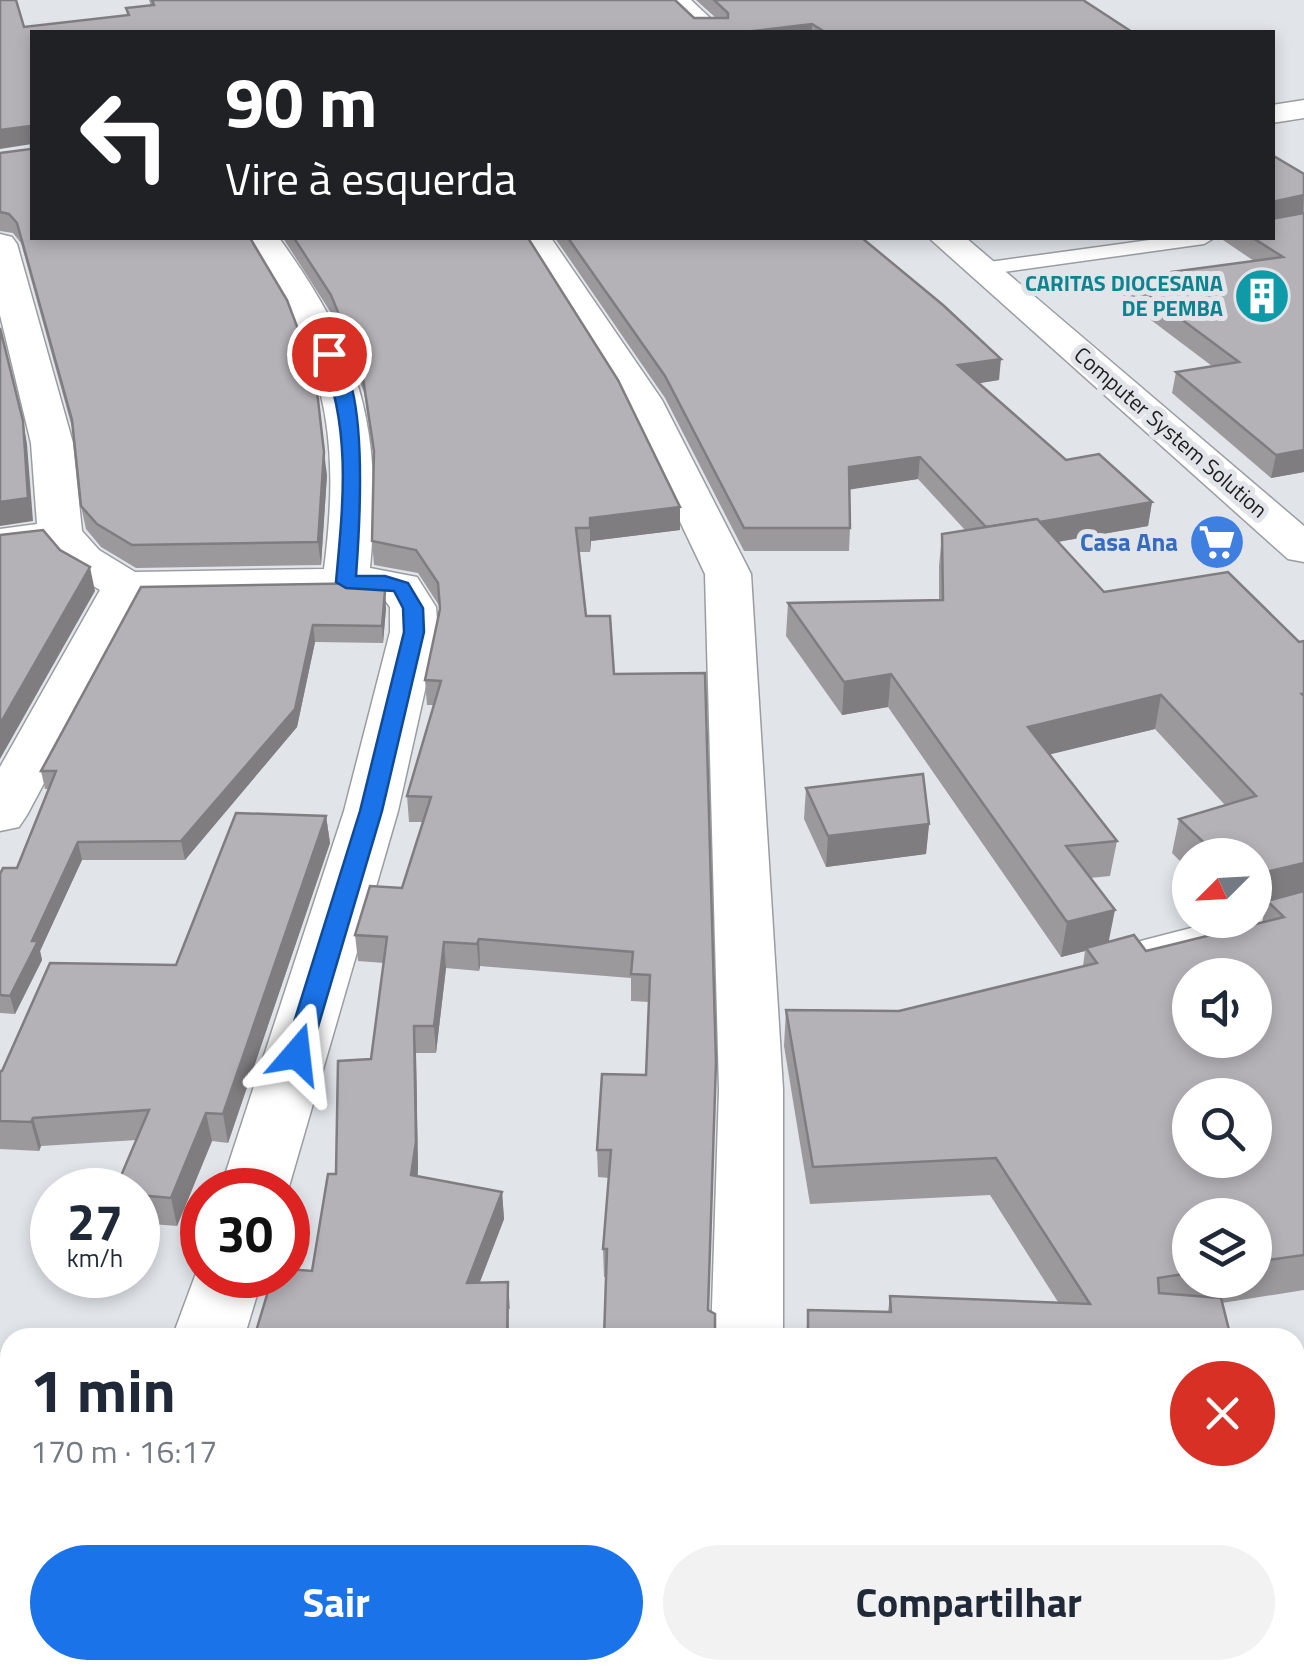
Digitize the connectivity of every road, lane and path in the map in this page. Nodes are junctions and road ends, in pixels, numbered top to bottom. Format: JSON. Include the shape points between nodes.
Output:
{"nodes":[{"id":1,"x":676,"y":0,"type":"edge"},
{"id":2,"x":709,"y":30,"type":"edge"},
{"id":3,"x":1304,"y":109,"type":"edge"},
{"id":4,"x":1275,"y":114,"type":"edge"},
{"id":5,"x":263,"y":240,"type":"edge"},
{"id":6,"x":535,"y":240,"type":"edge"},
{"id":7,"x":948,"y":240,"type":"edge"},
{"id":8,"x":1190,"y":240,"type":"edge"},
{"id":9,"x":3,"y":268,"type":"edge"},
{"id":10,"x":982,"y":269,"type":"junction"},
{"id":11,"x":17,"y":383,"type":"edge"},
{"id":12,"x":60,"y":534,"type":"junction"},
{"id":13,"x":0,"y":542,"type":"edge"},
{"id":14,"x":1304,"y":549,"type":"edge"},
{"id":15,"x":346,"y":582,"type":"junction"},
{"id":16,"x":126,"y":586,"type":"junction"},
{"id":17,"x":0,"y":815,"type":"edge"},
{"id":18,"x":1304,"y":910,"type":"edge"},
{"id":19,"x":1081,"y":967,"type":"edge"},
{"id":20,"x":261,"y":1168,"type":"edge"},
{"id":21,"x":221,"y":1298,"type":"edge"},
{"id":22,"x":211,"y":1328,"type":"edge"},
{"id":23,"x":747,"y":1328,"type":"edge"}],
"edges":[{"from":1,"to":2,"type":"street"},
{"from":3,"to":4,"type":"street"},
{"from":5,"to":15,"type":"street","via":[[304,296],[342,384],[355,467]]},
{"from":6,"to":23,"type":"street","via":[[646,404],[728,574],[751,1089]]},
{"from":7,"to":10,"type":"street","name":"Computer System Solution"},
{"from":8,"to":10,"type":"lane"},
{"from":9,"to":11,"type":"street"},
{"from":10,"to":14,"type":"street","name":"Computer System Solution"},
{"from":11,"to":12,"type":"street","via":[[52,444]]},
{"from":12,"to":13,"type":"street"},
{"from":12,"to":16,"type":"street","via":[[83,560]]},
{"from":15,"to":16,"type":"street"},
{"from":15,"to":20,"type":"street","via":[[401,587],[413,608],[414,632],[371,811]]},
{"from":16,"to":17,"type":"street"},
{"from":18,"to":19,"type":"lane"},
{"from":21,"to":22,"type":"street"}]}
